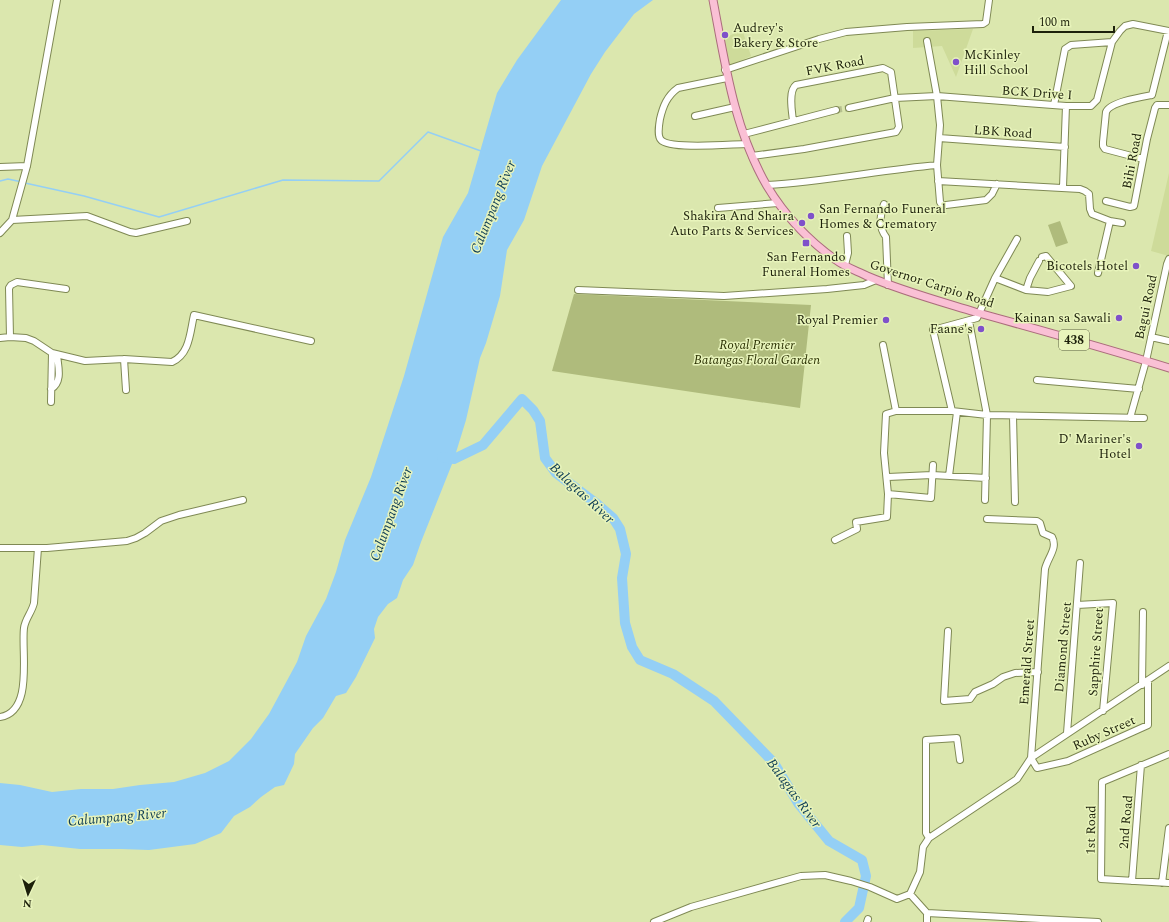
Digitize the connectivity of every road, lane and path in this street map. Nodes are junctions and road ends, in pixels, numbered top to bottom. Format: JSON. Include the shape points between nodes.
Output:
{"nodes":[{"id":1,"x":57,"y":0,"type":"edge"},
{"id":2,"x":713,"y":0,"type":"edge"},
{"id":3,"x":989,"y":0,"type":"edge"},
{"id":4,"x":1168,"y":31,"type":"edge"},
{"id":5,"x":927,"y":41,"type":"dead end"},
{"id":6,"x":1112,"y":42,"type":"junction"},
{"id":7,"x":725,"y":70,"type":"junction"},
{"id":8,"x":727,"y":78,"type":"junction"},
{"id":9,"x":1152,"y":95,"type":"junction"},
{"id":10,"x":937,"y":96,"type":"junction"},
{"id":11,"x":895,"y":98,"type":"junction"},
{"id":12,"x":1054,"y":104,"type":"junction"},
{"id":13,"x":1158,"y":105,"type":"junction"},
{"id":14,"x":1066,"y":106,"type":"junction"},
{"id":15,"x":1169,"y":106,"type":"edge"},
{"id":16,"x":735,"y":107,"type":"junction"},
{"id":17,"x":849,"y":108,"type":"tunnel mouth"},
{"id":18,"x":836,"y":110,"type":"tunnel mouth"},
{"id":19,"x":695,"y":116,"type":"dead end"},
{"id":20,"x":793,"y":121,"type":"junction"},
{"id":21,"x":744,"y":134,"type":"junction"},
{"id":22,"x":939,"y":138,"type":"junction"},
{"id":23,"x":748,"y":144,"type":"junction"},
{"id":24,"x":1065,"y":147,"type":"junction"},
{"id":25,"x":752,"y":156,"type":"junction"},
{"id":26,"x":1143,"y":159,"type":"junction"},
{"id":27,"x":27,"y":166,"type":"junction"},
{"id":28,"x":937,"y":166,"type":"junction"},
{"id":29,"x":0,"y":167,"type":"edge"},
{"id":30,"x":938,"y":181,"type":"junction"},
{"id":31,"x":997,"y":184,"type":"junction"},
{"id":32,"x":767,"y":185,"type":"junction"},
{"id":33,"x":1063,"y":187,"type":"junction"},
{"id":34,"x":1106,"y":202,"type":"dead end"},
{"id":35,"x":778,"y":203,"type":"junction"},
{"id":36,"x":884,"y":204,"type":"dead end"},
{"id":37,"x":718,"y":208,"type":"dead end"},
{"id":38,"x":12,"y":220,"type":"junction"},
{"id":39,"x":187,"y":221,"type":"dead end"},
{"id":40,"x":1110,"y":221,"type":"junction"},
{"id":41,"x":1122,"y":223,"type":"dead end"},
{"id":42,"x":0,"y":233,"type":"edge"},
{"id":43,"x":847,"y":236,"type":"dead end"},
{"id":44,"x":1017,"y":239,"type":"dead end"},
{"id":45,"x":1169,"y":259,"type":"edge"},
{"id":46,"x":845,"y":265,"type":"junction"},
{"id":47,"x":1098,"y":273,"type":"dead end"},
{"id":48,"x":995,"y":278,"type":"junction"},
{"id":49,"x":876,"y":280,"type":"junction"},
{"id":50,"x":888,"y":285,"type":"junction"},
{"id":51,"x":66,"y":289,"type":"dead end"},
{"id":52,"x":578,"y":290,"type":"dead end"},
{"id":53,"x":1026,"y":290,"type":"junction"},
{"id":54,"x":980,"y":313,"type":"junction"},
{"id":55,"x":969,"y":321,"type":"junction"},
{"id":56,"x":10,"y":337,"type":"junction"},
{"id":57,"x":1151,"y":337,"type":"junction"},
{"id":58,"x":0,"y":338,"type":"edge"},
{"id":59,"x":311,"y":341,"type":"dead end"},
{"id":60,"x":1169,"y":341,"type":"edge"},
{"id":61,"x":884,"y":345,"type":"dead end"},
{"id":62,"x":55,"y":354,"type":"junction"},
{"id":63,"x":124,"y":359,"type":"junction"},
{"id":64,"x":1146,"y":361,"type":"junction"},
{"id":65,"x":1169,"y":368,"type":"edge"},
{"id":66,"x":1037,"y":380,"type":"dead end"},
{"id":67,"x":1139,"y":389,"type":"junction"},
{"id":68,"x":126,"y":390,"type":"dead end"},
{"id":69,"x":51,"y":402,"type":"dead end"},
{"id":70,"x":896,"y":411,"type":"junction"},
{"id":71,"x":954,"y":412,"type":"junction"},
{"id":72,"x":987,"y":415,"type":"junction"},
{"id":73,"x":1013,"y":416,"type":"junction"},
{"id":74,"x":1130,"y":418,"type":"junction"},
{"id":75,"x":1144,"y":418,"type":"dead end"},
{"id":76,"x":933,"y":465,"type":"dead end"},
{"id":77,"x":932,"y":475,"type":"junction"},
{"id":78,"x":949,"y":476,"type":"junction"},
{"id":79,"x":888,"y":477,"type":"junction"},
{"id":80,"x":986,"y":478,"type":"junction"},
{"id":81,"x":888,"y":494,"type":"junction"},
{"id":82,"x":243,"y":500,"type":"dead end"},
{"id":83,"x":984,"y":500,"type":"dead end"},
{"id":84,"x":1015,"y":502,"type":"dead end"},
{"id":85,"x":987,"y":519,"type":"dead end"},
{"id":86,"x":836,"y":540,"type":"dead end"},
{"id":87,"x":0,"y":548,"type":"edge"},
{"id":88,"x":38,"y":548,"type":"junction"},
{"id":89,"x":1080,"y":563,"type":"dead end"},
{"id":90,"x":1077,"y":604,"type":"junction"},
{"id":91,"x":1143,"y":612,"type":"dead end"},
{"id":92,"x":948,"y":632,"type":"dead end"},
{"id":93,"x":1169,"y":666,"type":"edge"},
{"id":94,"x":1038,"y":672,"type":"junction"},
{"id":95,"x":1145,"y":683,"type":"junction"},
{"id":96,"x":1103,"y":711,"type":"junction"},
{"id":97,"x":0,"y":717,"type":"edge"},
{"id":98,"x":1067,"y":733,"type":"junction"},
{"id":99,"x":1169,"y":754,"type":"edge"},
{"id":100,"x":1031,"y":758,"type":"junction"},
{"id":101,"x":960,"y":760,"type":"dead end"},
{"id":102,"x":1141,"y":765,"type":"junction"},
{"id":103,"x":1169,"y":828,"type":"edge"},
{"id":104,"x":929,"y":838,"type":"junction"},
{"id":105,"x":1132,"y":881,"type":"junction"},
{"id":106,"x":1166,"y":883,"type":"edge"},
{"id":107,"x":910,"y":894,"type":"junction"},
{"id":108,"x":927,"y":913,"type":"junction"},
{"id":109,"x":949,"y":914,"type":"junction"},
{"id":110,"x":969,"y":915,"type":"junction"},
{"id":111,"x":654,"y":922,"type":"edge"},
{"id":112,"x":927,"y":922,"type":"edge"},
{"id":113,"x":948,"y":922,"type":"edge"},
{"id":114,"x":969,"y":922,"type":"edge"},
{"id":115,"x":1098,"y":922,"type":"edge"}],
"edges":[{"from":1,"to":27,"type":"street"},
{"from":2,"to":7,"type":"main road","name":"Governor Carpio Road","number":"438"},
{"from":3,"to":7,"type":"street","via":[[986,22],[983,24],[846,32]]},
{"from":4,"to":6,"type":"street","name":"BCK Drive I","via":[[1129,24]]},
{"from":4,"to":9,"type":"street"},
{"from":5,"to":10,"type":"street"},
{"from":6,"to":12,"type":"street","via":[[1067,46]]},
{"from":6,"to":14,"type":"street","name":"BCK Drive I","via":[[1095,103],[1087,107]]},
{"from":7,"to":8,"type":"main road","name":"Governor Carpio Road","number":"438"},
{"from":8,"to":16,"type":"main road","name":"Governor Carpio Road","number":"438"},
{"from":8,"to":23,"type":"street","via":[[678,88],[672,92],[664,106],[659,136],[671,145]]},
{"from":9,"to":13,"type":"street"},
{"from":9,"to":26,"type":"street","via":[[1114,105],[1107,108],[1106,112],[1103,142],[1105,149]]},
{"from":10,"to":11,"type":"street","name":"BCK Drive I"},
{"from":10,"to":12,"type":"street","name":"BCK Drive I"},
{"from":10,"to":22,"type":"street"},
{"from":11,"to":17,"type":"street","name":"BCK Drive I"},
{"from":11,"to":20,"type":"street","name":"FVK Road","via":[[891,72],[883,68],[796,85],[792,93]]},
{"from":11,"to":25,"type":"street","via":[[899,127],[893,133]]},
{"from":12,"to":14,"type":"street","name":"BCK Drive I"},
{"from":13,"to":15,"type":"street"},
{"from":13,"to":26,"type":"street","name":"Bihi Road","via":[[1153,113]]},
{"from":14,"to":24,"type":"street"},
{"from":16,"to":19,"type":"street"},
{"from":16,"to":21,"type":"main road","name":"Governor Carpio Road","number":"438"},
{"from":18,"to":20,"type":"street"},
{"from":20,"to":21,"type":"street"},
{"from":21,"to":23,"type":"main road","name":"Governor Carpio Road","number":"438"},
{"from":22,"to":24,"type":"street","name":"LBK Road"},
{"from":22,"to":28,"type":"street"},
{"from":23,"to":25,"type":"main road","name":"Governor Carpio Road","number":"438"},
{"from":24,"to":33,"type":"street"},
{"from":25,"to":32,"type":"main road","name":"Governor Carpio Road","number":"438"},
{"from":26,"to":34,"type":"street","name":"Bihi Road","via":[[1134,206]]},
{"from":27,"to":29,"type":"street"},
{"from":27,"to":38,"type":"street"},
{"from":28,"to":30,"type":"street"},
{"from":28,"to":32,"type":"street","via":[[883,170]]},
{"from":30,"to":31,"type":"street"},
{"from":30,"to":31,"type":"street","via":[[942,205],[981,202],[992,194]]},
{"from":31,"to":33,"type":"street"},
{"from":32,"to":35,"type":"main road","name":"Governor Carpio Road","number":"438"},
{"from":33,"to":40,"type":"street","via":[[1085,190],[1089,194],[1092,214]]},
{"from":35,"to":37,"type":"street"},
{"from":35,"to":46,"type":"main road","name":"Governor Carpio Road","number":"438","via":[[813,241]]},
{"from":36,"to":50,"type":"street","via":[[880,216],[882,232],[886,236]]},
{"from":38,"to":39,"type":"street","via":[[87,216],[136,233]]},
{"from":38,"to":42,"type":"street"},
{"from":40,"to":41,"type":"street"},
{"from":40,"to":47,"type":"street"},
{"from":43,"to":46,"type":"street","via":[[848,253]]},
{"from":44,"to":48,"type":"street"},
{"from":45,"to":57,"type":"street","name":"Bagui Road"},
{"from":46,"to":49,"type":"main road","name":"Governor Carpio Road","number":"438"},
{"from":48,"to":53,"type":"street"},
{"from":48,"to":54,"type":"street"},
{"from":49,"to":50,"type":"main road","name":"Governor Carpio Road","number":"438"},
{"from":49,"to":52,"type":"street","via":[[864,285],[827,289],[724,296]]},
{"from":50,"to":54,"type":"main road","name":"Governor Carpio Road","number":"438"},
{"from":51,"to":56,"type":"street","via":[[17,282],[11,284]]},
{"from":53,"to":53,"type":"street","via":[[1048,292],[1071,286],[1046,256],[1041,259]]},
{"from":54,"to":55,"type":"street","via":[[977,318]]},
{"from":54,"to":64,"type":"main road","name":"Governor Carpio Road","number":"438"},
{"from":55,"to":71,"type":"street","via":[[933,330]]},
{"from":55,"to":72,"type":"street"},
{"from":56,"to":58,"type":"street"},
{"from":56,"to":62,"type":"street","via":[[31,339]]},
{"from":57,"to":60,"type":"street"},
{"from":57,"to":64,"type":"street","name":"Bagui Road"},
{"from":59,"to":63,"type":"street","via":[[194,315],[187,347],[178,359],[172,362]]},
{"from":61,"to":70,"type":"street"},
{"from":62,"to":63,"type":"street","via":[[85,361]]},
{"from":62,"to":69,"type":"street","via":[[59,378],[51,389]]},
{"from":63,"to":68,"type":"street"},
{"from":64,"to":65,"type":"main road","name":"Governor Carpio Road","number":"438"},
{"from":64,"to":67,"type":"street","name":"Bagui Road"},
{"from":66,"to":67,"type":"street"},
{"from":67,"to":74,"type":"street","name":"Bagui Road"},
{"from":70,"to":71,"type":"street"},
{"from":70,"to":79,"type":"street","via":[[886,414],[884,453]]},
{"from":71,"to":72,"type":"street"},
{"from":71,"to":78,"type":"street"},
{"from":72,"to":73,"type":"street"},
{"from":72,"to":80,"type":"street"},
{"from":73,"to":74,"type":"street"},
{"from":73,"to":84,"type":"street"},
{"from":74,"to":75,"type":"street"},
{"from":76,"to":77,"type":"street"},
{"from":77,"to":78,"type":"street"},
{"from":77,"to":79,"type":"street"},
{"from":77,"to":81,"type":"street","via":[[931,498]]},
{"from":78,"to":80,"type":"street"},
{"from":79,"to":81,"type":"street"},
{"from":80,"to":83,"type":"street"},
{"from":81,"to":86,"type":"street","via":[[887,517],[856,522],[857,530]]},
{"from":82,"to":88,"type":"street","via":[[161,521],[145,533],[126,541]]},
{"from":85,"to":94,"type":"street","name":"Emerald Street","via":[[1038,522],[1043,533],[1055,541],[1055,547],[1045,569]]},
{"from":87,"to":88,"type":"street"},
{"from":88,"to":97,"type":"street","via":[[33,609],[24,626],[22,692],[11,713]]},
{"from":89,"to":90,"type":"street","name":"Diamond Street"},
{"from":90,"to":96,"type":"street","name":"Sapphire Street","via":[[1113,603]]},
{"from":90,"to":98,"type":"street","name":"Diamond Street"},
{"from":91,"to":95,"type":"street"},
{"from":92,"to":94,"type":"street","via":[[944,701],[970,699],[975,692],[1015,673]]},
{"from":93,"to":95,"type":"street"},
{"from":94,"to":100,"type":"street","name":"Emerald Street"},
{"from":95,"to":96,"type":"street"},
{"from":95,"to":100,"type":"street","name":"Ruby Street","via":[[1148,725],[1068,761],[1037,768]]},
{"from":96,"to":98,"type":"street"},
{"from":98,"to":100,"type":"street"},
{"from":99,"to":102,"type":"street"},
{"from":100,"to":104,"type":"street","via":[[1017,779]]},
{"from":101,"to":104,"type":"street","via":[[957,738],[926,740],[926,833]]},
{"from":102,"to":105,"type":"street","name":"2nd Road"},
{"from":102,"to":105,"type":"street","name":"1st Road","via":[[1102,782],[1101,879]]},
{"from":103,"to":106,"type":"street"},
{"from":104,"to":107,"type":"street","via":[[923,847],[920,872]]},
{"from":105,"to":106,"type":"street"},
{"from":107,"to":108,"type":"street"},
{"from":107,"to":111,"type":"street","via":[[897,899],[851,881],[825,875],[801,876],[691,907]]},
{"from":108,"to":109,"type":"street"},
{"from":108,"to":112,"type":"street"},
{"from":109,"to":110,"type":"street"},
{"from":109,"to":113,"type":"street"},
{"from":110,"to":114,"type":"street"},
{"from":110,"to":115,"type":"street"}]}
